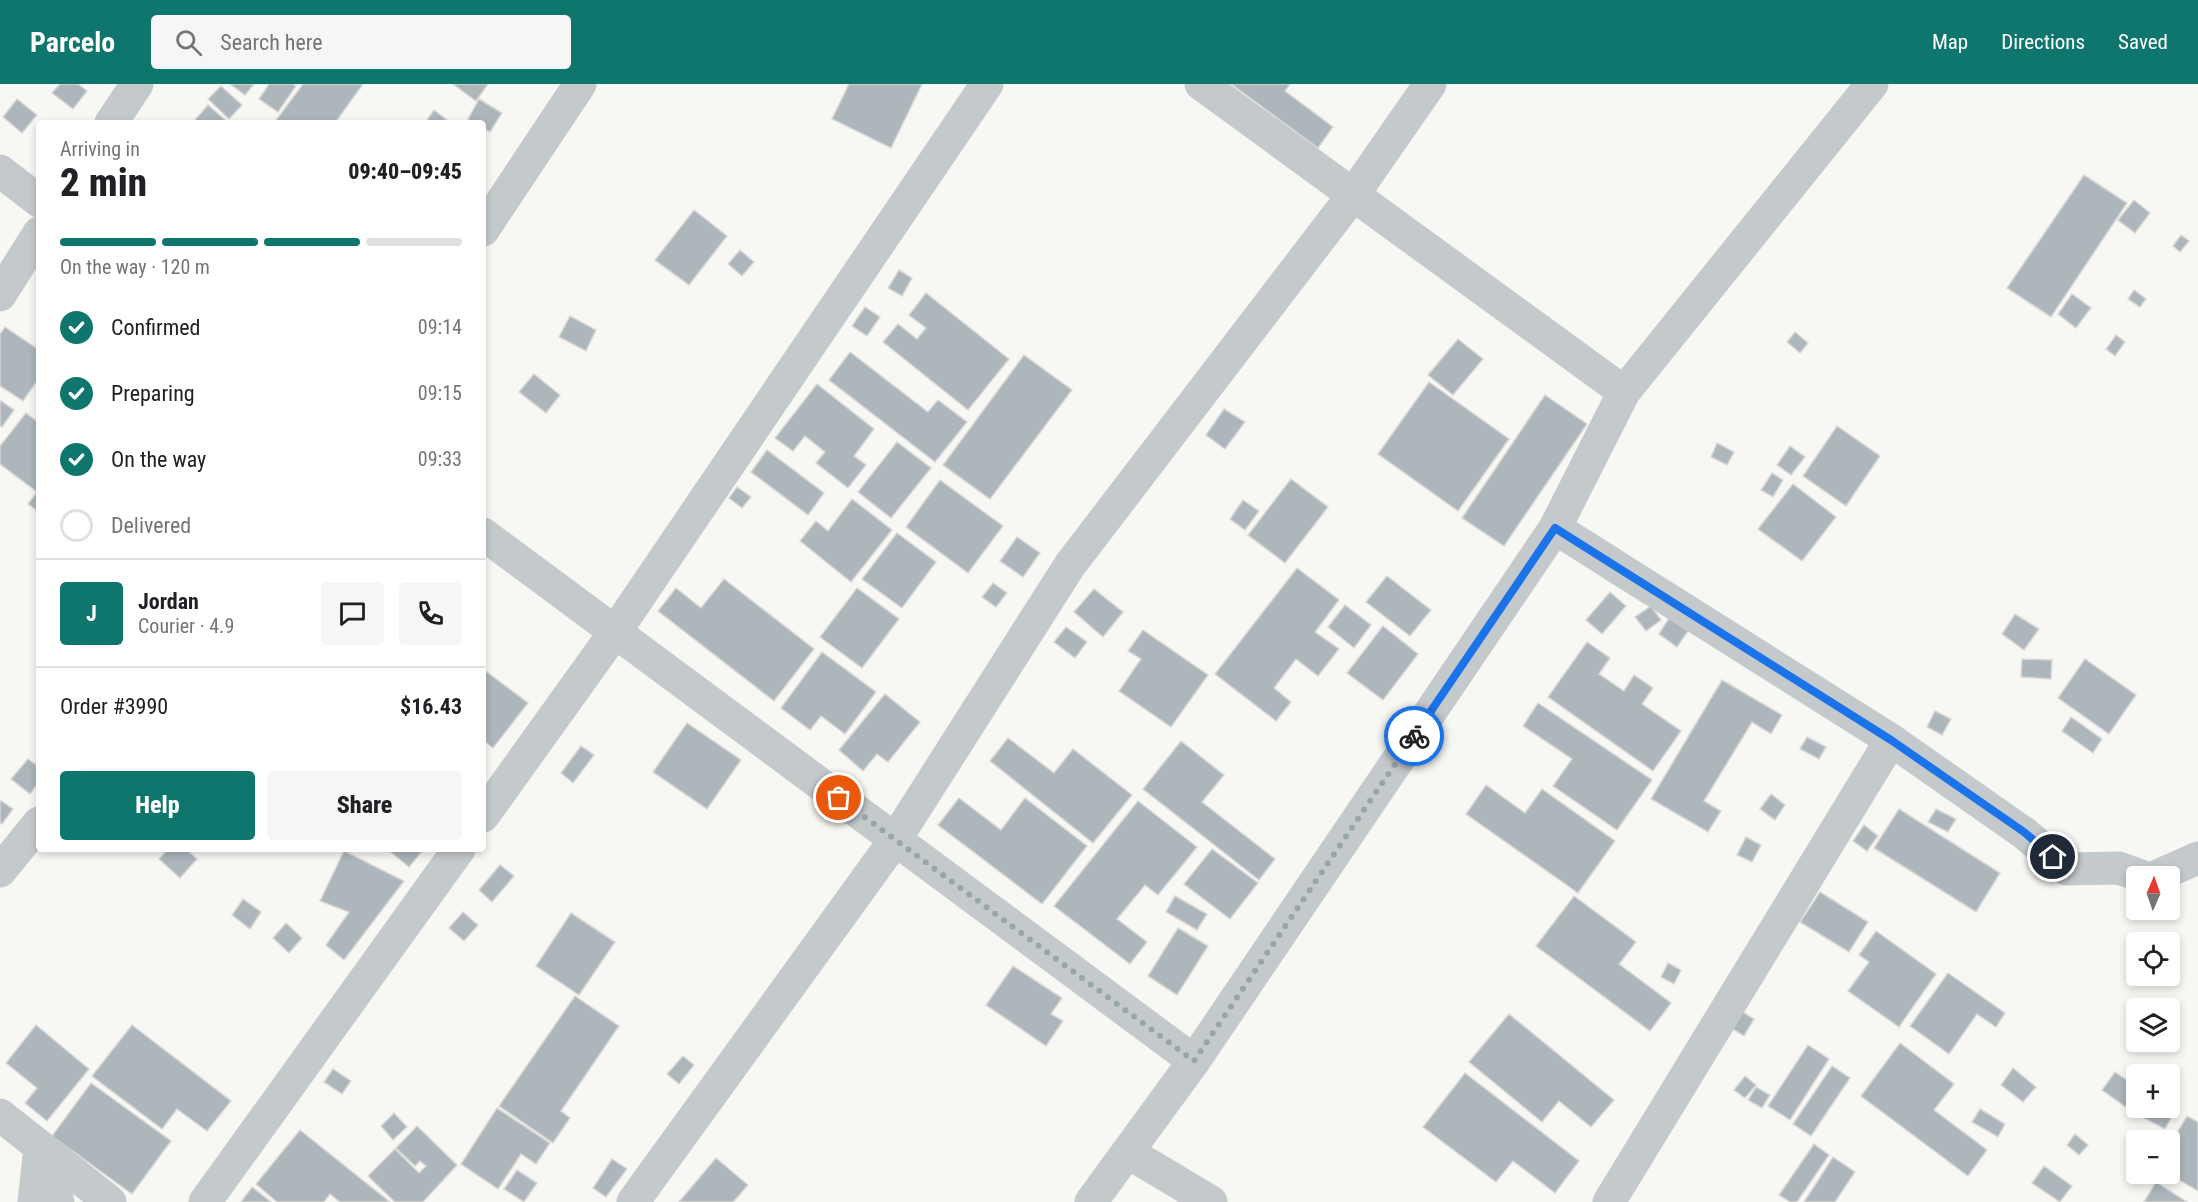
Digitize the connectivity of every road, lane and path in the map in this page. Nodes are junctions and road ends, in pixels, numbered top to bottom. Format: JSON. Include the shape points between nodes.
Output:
{"nodes":[{"id":1,"x":137,"y":84,"type":"edge"},
{"id":2,"x":580,"y":84,"type":"edge"},
{"id":3,"x":987,"y":84,"type":"edge"},
{"id":4,"x":1201,"y":84,"type":"edge"},
{"id":5,"x":1430,"y":84,"type":"edge"},
{"id":6,"x":1872,"y":84,"type":"edge"},
{"id":7,"x":113,"y":120,"type":"edge"},
{"id":8,"x":0,"y":171,"type":"edge"},
{"id":9,"x":1353,"y":195,"type":"junction"},
{"id":10,"x":36,"y":199,"type":"edge"},
{"id":11,"x":486,"y":225,"type":"edge"},
{"id":12,"x":36,"y":238,"type":"edge"},
{"id":13,"x":0,"y":295,"type":"edge"},
{"id":14,"x":1624,"y":392,"type":"junction"},
{"id":15,"x":1555,"y":528,"type":"junction"},
{"id":16,"x":486,"y":536,"type":"edge"},
{"id":17,"x":615,"y":632,"type":"junction"},
{"id":18,"x":1891,"y":740,"type":"junction"},
{"id":19,"x":486,"y":812,"type":"edge"},
{"id":20,"x":36,"y":827,"type":"edge"},
{"id":21,"x":895,"y":840,"type":"junction"},
{"id":22,"x":457,"y":852,"type":"edge"},
{"id":23,"x":2198,"y":858,"type":"edge"},
{"id":24,"x":2180,"y":866,"type":"edge"},
{"id":25,"x":0,"y":871,"type":"edge"},
{"id":26,"x":2126,"y":871,"type":"edge"},
{"id":27,"x":1194,"y":1061,"type":"junction"},
{"id":28,"x":0,"y":1115,"type":"edge"},
{"id":29,"x":40,"y":1147,"type":"junction"},
{"id":30,"x":1129,"y":1153,"type":"junction"},
{"id":31,"x":34,"y":1202,"type":"edge"},
{"id":32,"x":58,"y":1202,"type":"edge"},
{"id":33,"x":110,"y":1202,"type":"edge"},
{"id":34,"x":205,"y":1202,"type":"edge"},
{"id":35,"x":633,"y":1202,"type":"edge"},
{"id":36,"x":1091,"y":1202,"type":"edge"},
{"id":37,"x":1211,"y":1202,"type":"edge"},
{"id":38,"x":1609,"y":1202,"type":"edge"}],
"edges":[{"from":1,"to":7,"type":"street"},
{"from":2,"to":11,"type":"street"},
{"from":3,"to":17,"type":"street"},
{"from":4,"to":9,"type":"street"},
{"from":5,"to":9,"type":"street"},
{"from":6,"to":14,"type":"street"},
{"from":8,"to":10,"type":"street"},
{"from":9,"to":14,"type":"street"},
{"from":9,"to":21,"type":"street","via":[[1070,565]]},
{"from":12,"to":13,"type":"street"},
{"from":14,"to":15,"type":"street"},
{"from":15,"to":18,"type":"street"},
{"from":15,"to":27,"type":"street"},
{"from":16,"to":17,"type":"street"},
{"from":17,"to":19,"type":"street"},
{"from":17,"to":21,"type":"street"},
{"from":18,"to":26,"type":"street","via":[[2024,832],[2067,869]]},
{"from":18,"to":38,"type":"street"},
{"from":20,"to":25,"type":"street"},
{"from":21,"to":27,"type":"street"},
{"from":21,"to":35,"type":"street"},
{"from":22,"to":34,"type":"street"},
{"from":23,"to":24,"type":"street"},
{"from":27,"to":30,"type":"street"},
{"from":28,"to":29,"type":"street"},
{"from":29,"to":31,"type":"street"},
{"from":29,"to":32,"type":"street"},
{"from":29,"to":33,"type":"street"},
{"from":30,"to":36,"type":"street"},
{"from":30,"to":37,"type":"street"}]}
